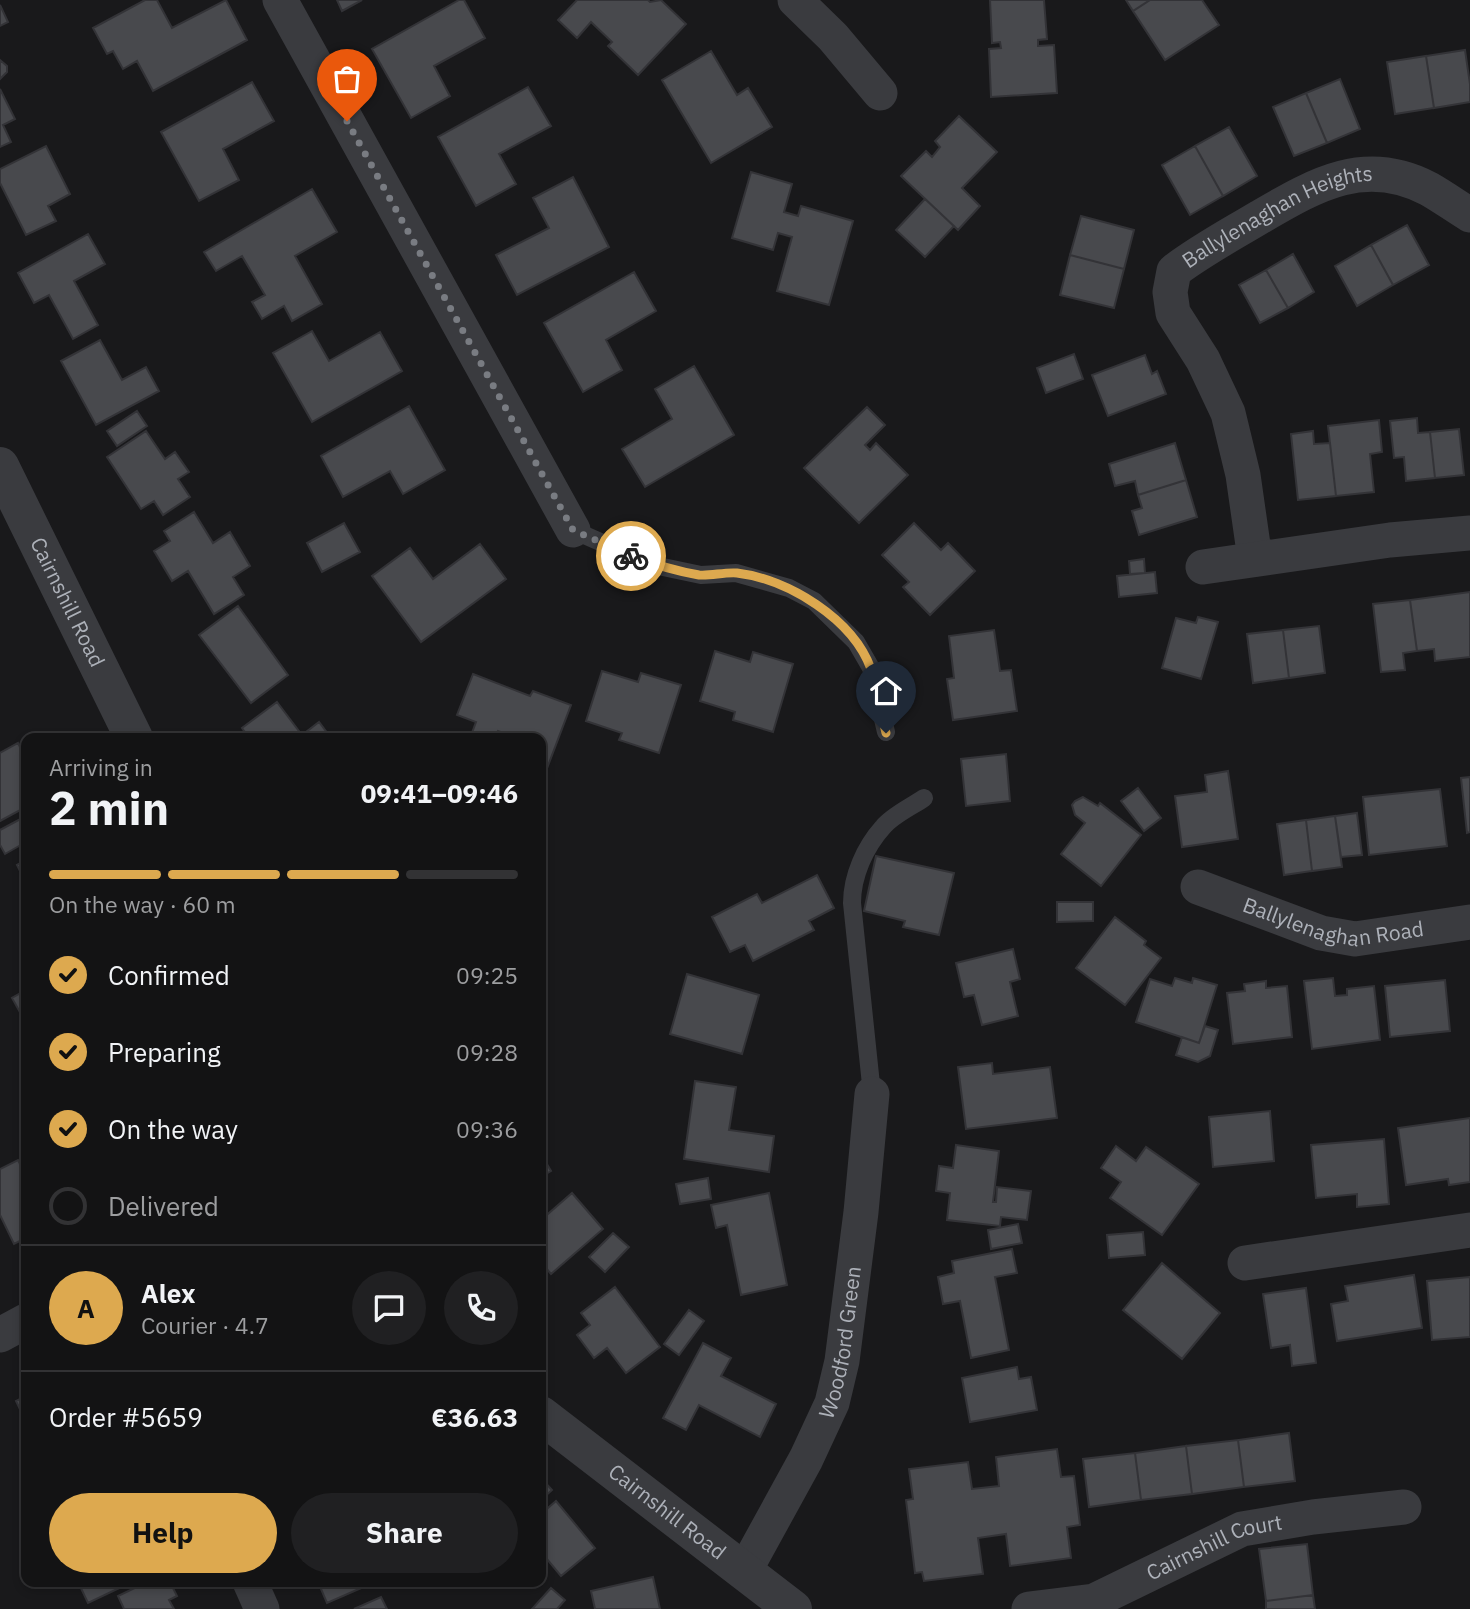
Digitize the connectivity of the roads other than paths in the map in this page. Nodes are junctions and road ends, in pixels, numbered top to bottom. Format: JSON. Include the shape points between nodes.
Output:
{"nodes":[{"id":1,"x":280,"y":0,"type":"edge"},
{"id":2,"x":795,"y":0,"type":"edge"},
{"id":3,"x":880,"y":93,"type":"dead end"},
{"id":4,"x":1470,"y":215,"type":"edge"},
{"id":5,"x":0,"y":466,"type":"edge"},
{"id":6,"x":573,"y":530,"type":"joint"},
{"id":7,"x":1470,"y":533,"type":"edge"},
{"id":8,"x":1255,"y":559,"type":"junction"},
{"id":9,"x":1203,"y":567,"type":"dead end"},
{"id":10,"x":132,"y":733,"type":"edge"},
{"id":11,"x":886,"y":733,"type":"dead end"},
{"id":12,"x":924,"y":798,"type":"dead end"},
{"id":13,"x":1198,"y":887,"type":"dead end"},
{"id":14,"x":1470,"y":922,"type":"edge"},
{"id":15,"x":872,"y":1094,"type":"joint"},
{"id":16,"x":1470,"y":1230,"type":"edge"},
{"id":17,"x":1245,"y":1263,"type":"dead end"},
{"id":18,"x":21,"y":1324,"type":"edge"},
{"id":19,"x":0,"y":1335,"type":"edge"},
{"id":20,"x":546,"y":1419,"type":"edge"},
{"id":21,"x":1404,"y":1507,"type":"dead end"},
{"id":22,"x":744,"y":1572,"type":"junction"},
{"id":23,"x":252,"y":1587,"type":"edge"},
{"id":24,"x":262,"y":1609,"type":"edge"},
{"id":25,"x":793,"y":1609,"type":"edge"},
{"id":26,"x":1029,"y":1609,"type":"edge"}],
"edges":[{"from":1,"to":6,"type":"street"},
{"from":2,"to":3,"type":"street"},
{"from":4,"to":8,"type":"street","name":"Ballylenaghan Heights","via":[[1428,188],[1398,177],[1339,177],[1300,193],[1174,271],[1173,313],[1203,360],[1228,413]]},
{"from":5,"to":10,"type":"street","name":"Cairnshill Road"},
{"from":6,"to":11,"type":"lane","via":[[663,567],[701,575],[736,573],[789,588],[814,601],[856,642],[871,668]]},
{"from":7,"to":8,"type":"street"},
{"from":8,"to":9,"type":"street"},
{"from":12,"to":15,"type":"lane","via":[[884,825],[852,883]]},
{"from":13,"to":14,"type":"street","name":"Ballylenaghan Road","via":[[1321,933],[1355,939]]},
{"from":15,"to":22,"type":"street","name":"Woodford Green","via":[[842,1361],[834,1392],[806,1458]]},
{"from":16,"to":17,"type":"street"},
{"from":18,"to":19,"type":"street"},
{"from":20,"to":22,"type":"street","name":"Cairnshill Road"},
{"from":21,"to":26,"type":"street","name":"Cairnshill Court","via":[[1242,1529],[1094,1601]]},
{"from":22,"to":25,"type":"street","name":"Cairnshill Road"},
{"from":23,"to":24,"type":"street"}]}
